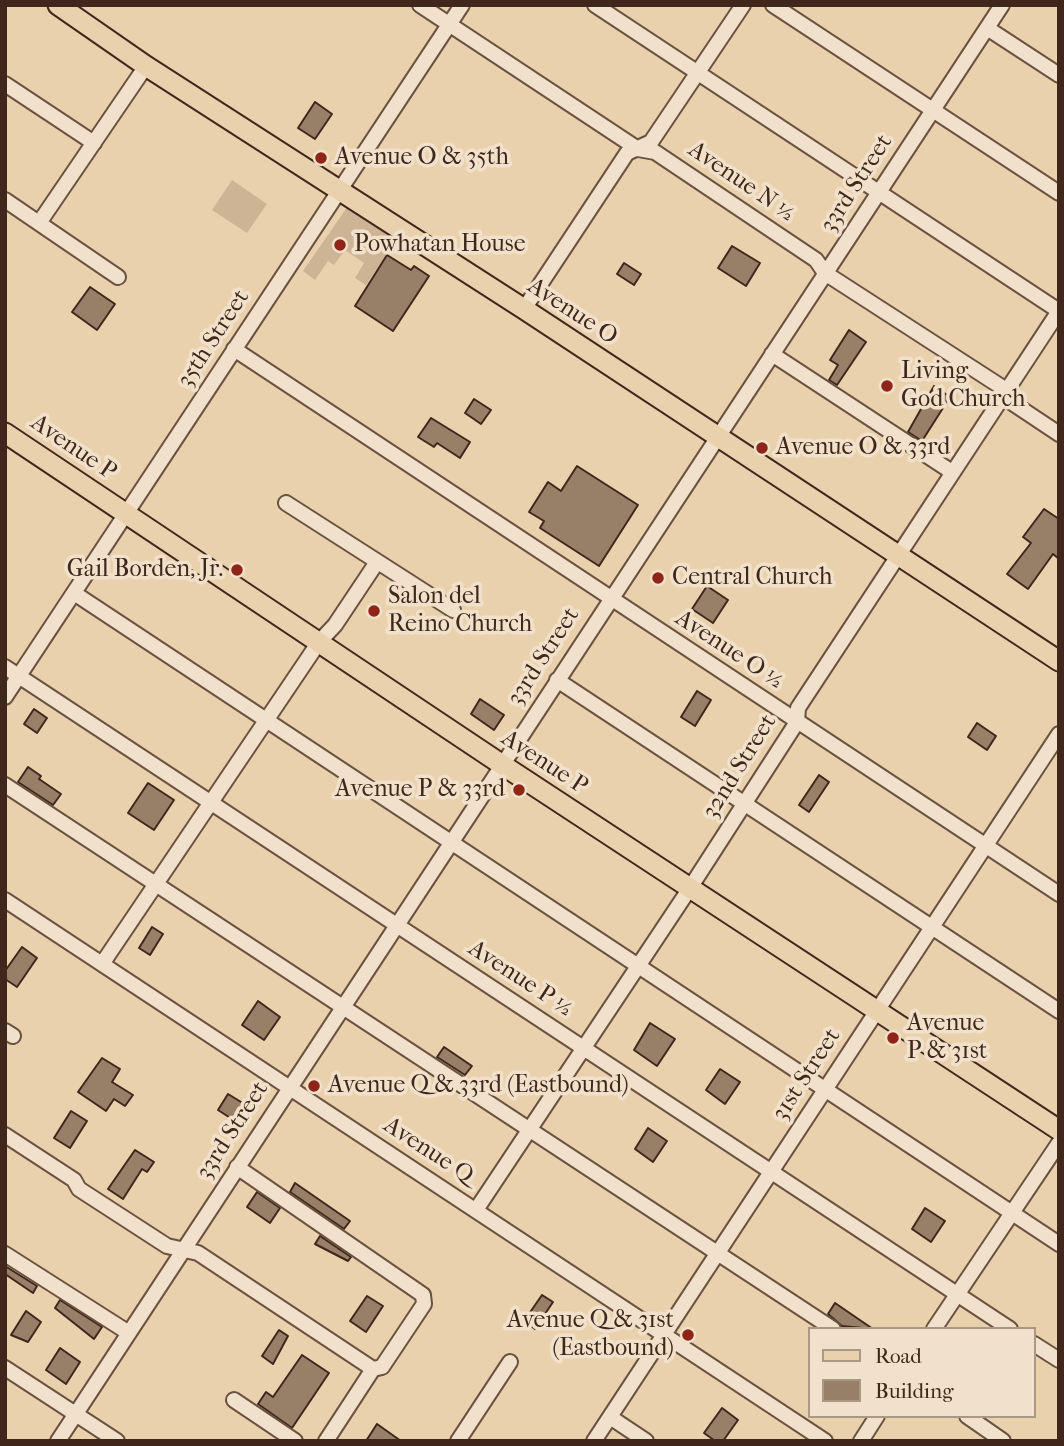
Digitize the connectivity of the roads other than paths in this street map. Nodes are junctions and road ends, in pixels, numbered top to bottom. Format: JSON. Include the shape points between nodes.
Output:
{"nodes":[{"id":1,"x":58,"y":5,"type":"edge"},
{"id":2,"x":420,"y":5,"type":"edge"},
{"id":3,"x":462,"y":5,"type":"edge"},
{"id":4,"x":596,"y":5,"type":"edge"},
{"id":5,"x":743,"y":5,"type":"edge"},
{"id":6,"x":773,"y":5,"type":"edge"},
{"id":7,"x":1002,"y":5,"type":"edge"},
{"id":8,"x":449,"y":24,"type":"junction"},
{"id":9,"x":987,"y":28,"type":"junction"},
{"id":10,"x":146,"y":66,"type":"junction"},
{"id":11,"x":698,"y":73,"type":"junction"},
{"id":12,"x":1059,"y":75,"type":"edge"},
{"id":13,"x":5,"y":84,"type":"edge"},
{"id":14,"x":933,"y":110,"type":"junction"},
{"id":15,"x":94,"y":143,"type":"junction"},
{"id":16,"x":638,"y":149,"type":"junction"},
{"id":17,"x":340,"y":190,"type":"junction"},
{"id":18,"x":879,"y":192,"type":"junction"},
{"id":19,"x":1059,"y":193,"type":"edge"},
{"id":20,"x":5,"y":200,"type":"edge"},
{"id":21,"x":39,"y":223,"type":"junction"},
{"id":22,"x":825,"y":273,"type":"junction"},
{"id":23,"x":118,"y":277,"type":"dead end"},
{"id":24,"x":524,"y":309,"type":"junction"},
{"id":25,"x":1059,"y":311,"type":"edge"},
{"id":26,"x":234,"y":349,"type":"junction"},
{"id":27,"x":772,"y":354,"type":"junction"},
{"id":28,"x":1004,"y":393,"type":"junction"},
{"id":29,"x":5,"y":433,"type":"edge"},
{"id":30,"x":1059,"y":434,"type":"edge"},
{"id":31,"x":718,"y":438,"type":"junction"},
{"id":32,"x":952,"y":472,"type":"junction"},
{"id":33,"x":286,"y":503,"type":"dead end"},
{"id":34,"x":127,"y":513,"type":"junction"},
{"id":35,"x":898,"y":555,"type":"junction"},
{"id":36,"x":377,"y":562,"type":"junction"},
{"id":37,"x":74,"y":593,"type":"junction"},
{"id":38,"x":610,"y":599,"type":"junction"},
{"id":39,"x":453,"y":610,"type":"dead end"},
{"id":40,"x":319,"y":642,"type":"junction"},
{"id":41,"x":1059,"y":661,"type":"edge"},
{"id":42,"x":5,"y":667,"type":"edge"},
{"id":43,"x":19,"y":676,"type":"junction"},
{"id":44,"x":556,"y":680,"type":"junction"},
{"id":45,"x":5,"y":697,"type":"edge"},
{"id":46,"x":265,"y":721,"type":"junction"},
{"id":47,"x":797,"y":722,"type":"junction"},
{"id":48,"x":1059,"y":734,"type":"edge"},
{"id":49,"x":501,"y":764,"type":"junction"},
{"id":50,"x":5,"y":785,"type":"edge"},
{"id":51,"x":210,"y":802,"type":"junction"},
{"id":52,"x":745,"y":804,"type":"junction"},
{"id":53,"x":449,"y":843,"type":"junction"},
{"id":54,"x":985,"y":845,"type":"junction"},
{"id":55,"x":155,"y":884,"type":"junction"},
{"id":56,"x":690,"y":888,"type":"junction"},
{"id":57,"x":1059,"y":894,"type":"edge"},
{"id":58,"x":5,"y":900,"type":"edge"},
{"id":59,"x":396,"y":925,"type":"junction"},
{"id":60,"x":931,"y":927,"type":"junction"},
{"id":61,"x":102,"y":964,"type":"junction"},
{"id":62,"x":638,"y":968,"type":"junction"},
{"id":63,"x":342,"y":1007,"type":"junction"},
{"id":64,"x":878,"y":1009,"type":"junction"},
{"id":65,"x":1059,"y":1011,"type":"edge"},
{"id":66,"x":584,"y":1049,"type":"junction"},
{"id":67,"x":289,"y":1087,"type":"junction"},
{"id":68,"x":824,"y":1090,"type":"junction"},
{"id":69,"x":530,"y":1129,"type":"junction"},
{"id":70,"x":1059,"y":1130,"type":"edge"},
{"id":71,"x":5,"y":1135,"type":"edge"},
{"id":72,"x":1059,"y":1143,"type":"edge"},
{"id":73,"x":237,"y":1167,"type":"junction"},
{"id":74,"x":771,"y":1172,"type":"junction"},
{"id":75,"x":476,"y":1210,"type":"junction"},
{"id":76,"x":1012,"y":1213,"type":"junction"},
{"id":77,"x":1059,"y":1244,"type":"edge"},
{"id":78,"x":183,"y":1249,"type":"junction"},
{"id":79,"x":718,"y":1253,"type":"junction"},
{"id":80,"x":5,"y":1254,"type":"edge"},
{"id":81,"x":957,"y":1294,"type":"junction"},
{"id":82,"x":830,"y":1327,"type":"edge"},
{"id":83,"x":935,"y":1327,"type":"edge"},
{"id":84,"x":1007,"y":1327,"type":"edge"},
{"id":85,"x":129,"y":1333,"type":"junction"},
{"id":86,"x":664,"y":1334,"type":"junction"},
{"id":87,"x":1036,"y":1345,"type":"edge"},
{"id":88,"x":1059,"y":1360,"type":"edge"},
{"id":89,"x":510,"y":1362,"type":"dead end"},
{"id":90,"x":5,"y":1368,"type":"edge"},
{"id":91,"x":373,"y":1369,"type":"junction"},
{"id":92,"x":234,"y":1400,"type":"dead end"},
{"id":93,"x":76,"y":1414,"type":"junction"},
{"id":94,"x":610,"y":1417,"type":"junction"},
{"id":95,"x":876,"y":1418,"type":"edge"},
{"id":96,"x":970,"y":1418,"type":"edge"},
{"id":97,"x":58,"y":1441,"type":"edge"},
{"id":98,"x":117,"y":1441,"type":"edge"},
{"id":99,"x":295,"y":1441,"type":"edge"},
{"id":100,"x":326,"y":1441,"type":"edge"},
{"id":101,"x":458,"y":1441,"type":"edge"},
{"id":102,"x":594,"y":1441,"type":"edge"},
{"id":103,"x":646,"y":1441,"type":"edge"},
{"id":104,"x":825,"y":1441,"type":"edge"},
{"id":105,"x":861,"y":1441,"type":"edge"},
{"id":106,"x":1003,"y":1441,"type":"edge"}],
"edges":[{"from":1,"to":10,"type":"main road","name":"Avenue O"},
{"from":2,"to":8,"type":"street","name":"Avenue N ½"},
{"from":3,"to":8,"type":"street","name":"35th Street"},
{"from":4,"to":11,"type":"street"},
{"from":5,"to":11,"type":"street"},
{"from":6,"to":14,"type":"street"},
{"from":7,"to":9,"type":"street","name":"33rd Street"},
{"from":8,"to":16,"type":"street","name":"Avenue N ½"},
{"from":8,"to":17,"type":"street","name":"35th Street"},
{"from":9,"to":12,"type":"street"},
{"from":9,"to":14,"type":"street","name":"33rd Street"},
{"from":10,"to":15,"type":"street"},
{"from":10,"to":17,"type":"main road","name":"Avenue O"},
{"from":11,"to":16,"type":"street","via":[[651,142]]},
{"from":11,"to":18,"type":"street"},
{"from":13,"to":15,"type":"street"},
{"from":14,"to":18,"type":"street","name":"33rd Street"},
{"from":14,"to":19,"type":"street"},
{"from":15,"to":21,"type":"street"},
{"from":16,"to":22,"type":"street","name":"Avenue N ½","via":[[655,152],[816,260]]},
{"from":16,"to":24,"type":"street","via":[[627,153]]},
{"from":17,"to":24,"type":"main road","name":"Avenue O"},
{"from":17,"to":26,"type":"street","name":"35th Street"},
{"from":18,"to":22,"type":"street","name":"33rd Street"},
{"from":18,"to":25,"type":"street"},
{"from":20,"to":21,"type":"street"},
{"from":21,"to":23,"type":"street"},
{"from":22,"to":27,"type":"street","name":"33rd Street"},
{"from":22,"to":28,"type":"street","name":"Avenue N ½","via":[[1000,386]]},
{"from":24,"to":31,"type":"main road","name":"Avenue O"},
{"from":25,"to":28,"type":"street","name":"32nd Street"},
{"from":26,"to":34,"type":"street","name":"35th Street"},
{"from":26,"to":38,"type":"street","name":"Avenue O ½"},
{"from":27,"to":31,"type":"street","name":"33rd Street"},
{"from":27,"to":32,"type":"street"},
{"from":28,"to":30,"type":"street","name":"Avenue N ½"},
{"from":28,"to":32,"type":"street","name":"32nd Street"},
{"from":29,"to":34,"type":"main road","name":"Avenue P"},
{"from":31,"to":35,"type":"main road","name":"Avenue O"},
{"from":31,"to":38,"type":"street","name":"33rd Street"},
{"from":32,"to":35,"type":"street","name":"32nd Street"},
{"from":33,"to":36,"type":"street"},
{"from":34,"to":37,"type":"street","name":"35th Street"},
{"from":34,"to":40,"type":"main road","name":"Avenue P"},
{"from":35,"to":41,"type":"main road","name":"Avenue O"},
{"from":35,"to":47,"type":"street","name":"32nd Street","via":[[798,708]]},
{"from":36,"to":39,"type":"street"},
{"from":36,"to":40,"type":"street"},
{"from":37,"to":43,"type":"street","name":"35th Street"},
{"from":37,"to":46,"type":"street"},
{"from":38,"to":44,"type":"street","name":"33rd Street"},
{"from":38,"to":47,"type":"street","name":"Avenue O ½"},
{"from":40,"to":46,"type":"street"},
{"from":40,"to":49,"type":"main road","name":"Avenue P"},
{"from":42,"to":43,"type":"street","name":"Avenue P ½"},
{"from":43,"to":45,"type":"street","name":"35th Street"},
{"from":43,"to":51,"type":"street","name":"Avenue P ½"},
{"from":44,"to":49,"type":"street","name":"33rd Street"},
{"from":44,"to":52,"type":"street"},
{"from":46,"to":51,"type":"street"},
{"from":46,"to":53,"type":"street"},
{"from":47,"to":52,"type":"street","name":"32nd Street"},
{"from":47,"to":54,"type":"street","name":"Avenue O ½"},
{"from":48,"to":54,"type":"street","name":"31st Street"},
{"from":49,"to":53,"type":"street","name":"33rd Street"},
{"from":49,"to":56,"type":"main road","name":"Avenue P"},
{"from":50,"to":55,"type":"street"},
{"from":51,"to":55,"type":"street"},
{"from":51,"to":59,"type":"street","name":"Avenue P ½"},
{"from":52,"to":56,"type":"street","name":"32nd Street"},
{"from":52,"to":60,"type":"street"},
{"from":53,"to":59,"type":"street","name":"33rd Street"},
{"from":53,"to":62,"type":"street"},
{"from":54,"to":57,"type":"street","name":"Avenue O ½"},
{"from":54,"to":60,"type":"street","name":"31st Street"},
{"from":55,"to":61,"type":"street"},
{"from":55,"to":63,"type":"street"},
{"from":56,"to":62,"type":"street","name":"32nd Street"},
{"from":56,"to":64,"type":"main road","name":"Avenue P"},
{"from":58,"to":61,"type":"street","name":"Avenue Q"},
{"from":59,"to":63,"type":"street","name":"33rd Street"},
{"from":59,"to":66,"type":"street","name":"Avenue P ½"},
{"from":60,"to":64,"type":"street","name":"31st Street"},
{"from":60,"to":65,"type":"street"},
{"from":61,"to":67,"type":"street","name":"Avenue Q"},
{"from":62,"to":66,"type":"street","name":"32nd Street"},
{"from":62,"to":68,"type":"street"},
{"from":63,"to":67,"type":"street","name":"33rd Street"},
{"from":63,"to":69,"type":"street"},
{"from":64,"to":68,"type":"street","name":"31st Street"},
{"from":64,"to":70,"type":"main road","name":"Avenue P"},
{"from":66,"to":69,"type":"street","name":"32nd Street"},
{"from":66,"to":74,"type":"street","name":"Avenue P ½"},
{"from":67,"to":73,"type":"street","name":"33rd Street"},
{"from":67,"to":75,"type":"street","name":"Avenue Q"},
{"from":68,"to":74,"type":"street","name":"31st Street"},
{"from":68,"to":76,"type":"street"},
{"from":69,"to":75,"type":"street","name":"32nd Street"},
{"from":69,"to":79,"type":"street"},
{"from":71,"to":78,"type":"street","via":[[167,1246]]},
{"from":72,"to":76,"type":"street"},
{"from":73,"to":78,"type":"street","name":"33rd Street"},
{"from":73,"to":91,"type":"street","via":[[423,1295],[424,1304],[382,1367]]},
{"from":74,"to":79,"type":"street","name":"31st Street"},
{"from":74,"to":81,"type":"street","name":"Avenue P ½"},
{"from":75,"to":86,"type":"street","name":"Avenue Q"},
{"from":76,"to":77,"type":"street"},
{"from":76,"to":81,"type":"street"},
{"from":78,"to":85,"type":"street","name":"33rd Street"},
{"from":78,"to":91,"type":"street","via":[[198,1253]]},
{"from":79,"to":82,"type":"street"},
{"from":79,"to":86,"type":"street","name":"31st Street"},
{"from":80,"to":85,"type":"street"},
{"from":81,"to":83,"type":"street"},
{"from":81,"to":84,"type":"street","name":"Avenue P ½"},
{"from":85,"to":93,"type":"street","name":"33rd Street"},
{"from":86,"to":94,"type":"street","name":"31st Street"},
{"from":86,"to":104,"type":"street","name":"Avenue Q"},
{"from":87,"to":88,"type":"street"},
{"from":89,"to":101,"type":"street"},
{"from":90,"to":93,"type":"street"},
{"from":91,"to":100,"type":"street"},
{"from":92,"to":99,"type":"street"},
{"from":93,"to":97,"type":"street","name":"33rd Street"},
{"from":93,"to":98,"type":"street"},
{"from":94,"to":102,"type":"street","name":"31st Street"},
{"from":94,"to":103,"type":"street"},
{"from":95,"to":105,"type":"street"},
{"from":96,"to":106,"type":"street"}]}
